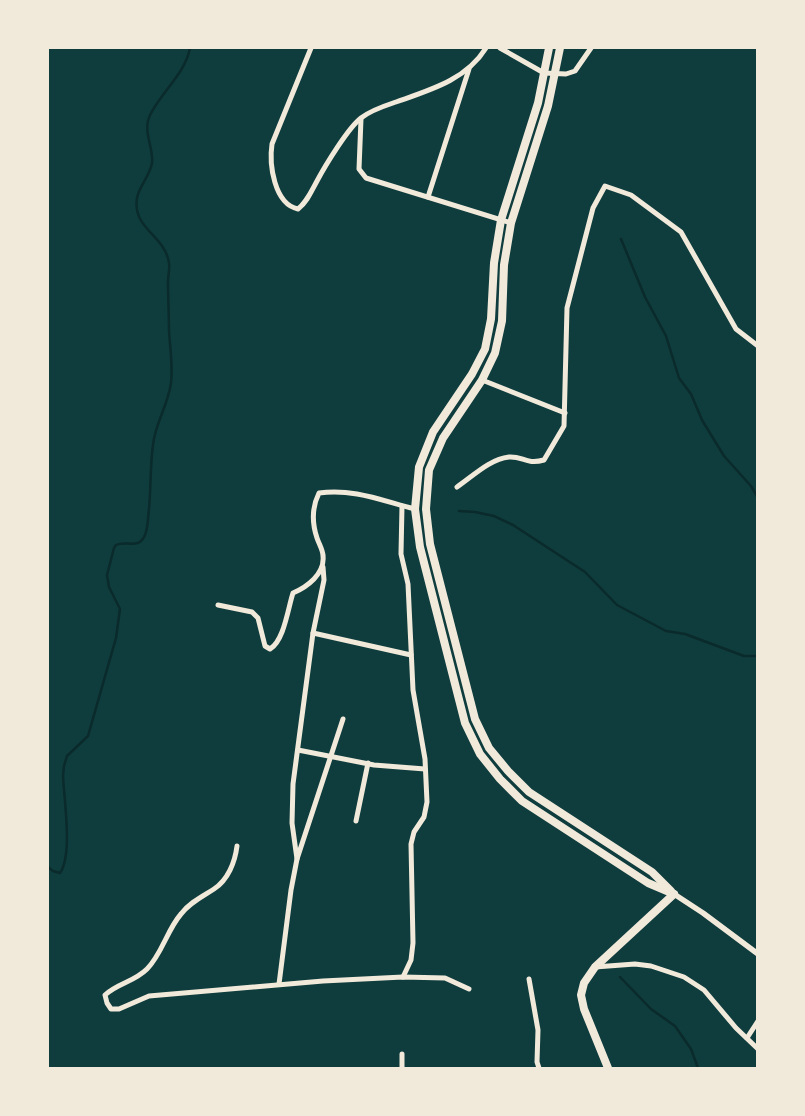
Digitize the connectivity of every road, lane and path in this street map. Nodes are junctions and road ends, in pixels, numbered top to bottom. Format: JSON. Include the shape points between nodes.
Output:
{"nodes":[{"id":1,"x":311,"y":48,"type":"edge"},
{"id":2,"x":486,"y":48,"type":"edge"},
{"id":3,"x":500,"y":48,"type":"edge"},
{"id":4,"x":549,"y":48,"type":"edge"},
{"id":5,"x":560,"y":48,"type":"edge"},
{"id":6,"x":591,"y":48,"type":"edge"},
{"id":7,"x":470,"y":68,"type":"junction"},
{"id":8,"x":544,"y":73,"type":"junction"},
{"id":9,"x":555,"y":74,"type":"junction"},
{"id":10,"x":362,"y":118,"type":"junction"},
{"id":11,"x":428,"y":197,"type":"junction"},
{"id":12,"x":501,"y":220,"type":"junction"},
{"id":13,"x":512,"y":223,"type":"junction"},
{"id":14,"x":758,"y":346,"type":"edge"},
{"id":15,"x":482,"y":380,"type":"junction"},
{"id":16,"x":565,"y":414,"type":"junction"},
{"id":17,"x":457,"y":487,"type":"dead end"},
{"id":18,"x":402,"y":506,"type":"junction"},
{"id":19,"x":415,"y":509,"type":"junction"},
{"id":20,"x":322,"y":566,"type":"junction"},
{"id":21,"x":218,"y":605,"type":"dead end"},
{"id":22,"x":314,"y":633,"type":"junction"},
{"id":23,"x":411,"y":655,"type":"junction"},
{"id":24,"x":344,"y":719,"type":"dead end"},
{"id":25,"x":298,"y":750,"type":"junction"},
{"id":26,"x":331,"y":756,"type":"junction"},
{"id":27,"x":368,"y":764,"type":"junction"},
{"id":28,"x":425,"y":769,"type":"junction"},
{"id":29,"x":356,"y":821,"type":"dead end"},
{"id":30,"x":237,"y":846,"type":"dead end"},
{"id":31,"x":297,"y":859,"type":"junction"},
{"id":32,"x":674,"y":894,"type":"junction"},
{"id":33,"x":758,"y":954,"type":"edge"},
{"id":34,"x":595,"y":967,"type":"junction"},
{"id":35,"x":403,"y":977,"type":"junction"},
{"id":36,"x":530,"y":979,"type":"dead end"},
{"id":37,"x":279,"y":984,"type":"junction"},
{"id":38,"x":469,"y":989,"type":"dead end"},
{"id":39,"x":758,"y":1021,"type":"edge"},
{"id":40,"x":747,"y":1038,"type":"junction"},
{"id":41,"x":758,"y":1049,"type":"edge"},
{"id":42,"x":402,"y":1054,"type":"dead end"},
{"id":43,"x":402,"y":1068,"type":"edge"},
{"id":44,"x":539,"y":1068,"type":"edge"},
{"id":45,"x":608,"y":1068,"type":"edge"}],
"edges":[{"from":1,"to":10,"type":"street","via":[[270,153],[280,196],[291,208],[298,209],[305,203],[353,126]]},
{"from":2,"to":7,"type":"street"},
{"from":3,"to":8,"type":"street"},
{"from":4,"to":8,"type":"main road"},
{"from":5,"to":9,"type":"main road"},
{"from":6,"to":9,"type":"street","via":[[575,71]]},
{"from":7,"to":10,"type":"street","via":[[445,85],[376,109]]},
{"from":7,"to":11,"type":"street"},
{"from":8,"to":9,"type":"street"},
{"from":8,"to":12,"type":"main road","via":[[538,103]]},
{"from":9,"to":13,"type":"main road"},
{"from":10,"to":11,"type":"street","via":[[359,169],[366,178]]},
{"from":11,"to":12,"type":"street"},
{"from":12,"to":13,"type":"street"},
{"from":12,"to":19,"type":"main road","via":[[485,349],[433,432],[419,467]]},
{"from":13,"to":15,"type":"main road","via":[[504,265],[502,321],[495,353]]},
{"from":14,"to":16,"type":"street","via":[[736,329],[681,232],[631,195],[605,186],[593,208],[567,308]]},
{"from":15,"to":16,"type":"street"},
{"from":15,"to":32,"type":"main road","via":[[442,438],[429,470],[426,509],[430,544],[475,719],[489,748],[529,792],[652,872]]},
{"from":16,"to":17,"type":"street","via":[[564,426],[544,460],[533,463],[510,457],[494,461]]},
{"from":18,"to":19,"type":"street"},
{"from":18,"to":20,"type":"street","via":[[336,490],[319,493],[313,515],[323,555]]},
{"from":18,"to":23,"type":"street","via":[[401,554],[408,584]]},
{"from":19,"to":32,"type":"main road","via":[[420,547],[465,723],[480,754],[522,801],[648,884]]},
{"from":20,"to":21,"type":"street","via":[[306,587],[293,594],[283,629],[270,649],[265,646],[258,618],[252,612]]},
{"from":20,"to":22,"type":"street","via":[[324,580]]},
{"from":22,"to":23,"type":"street"},
{"from":22,"to":25,"type":"street"},
{"from":23,"to":28,"type":"street"},
{"from":24,"to":26,"type":"street"},
{"from":25,"to":26,"type":"street"},
{"from":25,"to":31,"type":"street","via":[[292,823]]},
{"from":26,"to":27,"type":"street"},
{"from":26,"to":31,"type":"street"},
{"from":27,"to":28,"type":"street"},
{"from":27,"to":29,"type":"street"},
{"from":28,"to":35,"type":"street","via":[[426,809],[411,844],[413,943],[411,960]]},
{"from":30,"to":37,"type":"street","via":[[236,858],[226,877],[181,913],[147,969],[113,988],[105,995],[107,1003],[111,1009],[119,1009],[149,996]]},
{"from":31,"to":37,"type":"street"},
{"from":32,"to":33,"type":"street"},
{"from":32,"to":34,"type":"main road"},
{"from":34,"to":40,"type":"street","via":[[635,964],[684,977],[704,990]]},
{"from":34,"to":45,"type":"main road","via":[[584,982],[581,995]]},
{"from":35,"to":37,"type":"street"},
{"from":35,"to":38,"type":"street","via":[[445,978]]},
{"from":36,"to":44,"type":"street","via":[[538,1030],[536,1062]]},
{"from":39,"to":40,"type":"street"},
{"from":40,"to":41,"type":"street"},
{"from":42,"to":43,"type":"street"}]}
